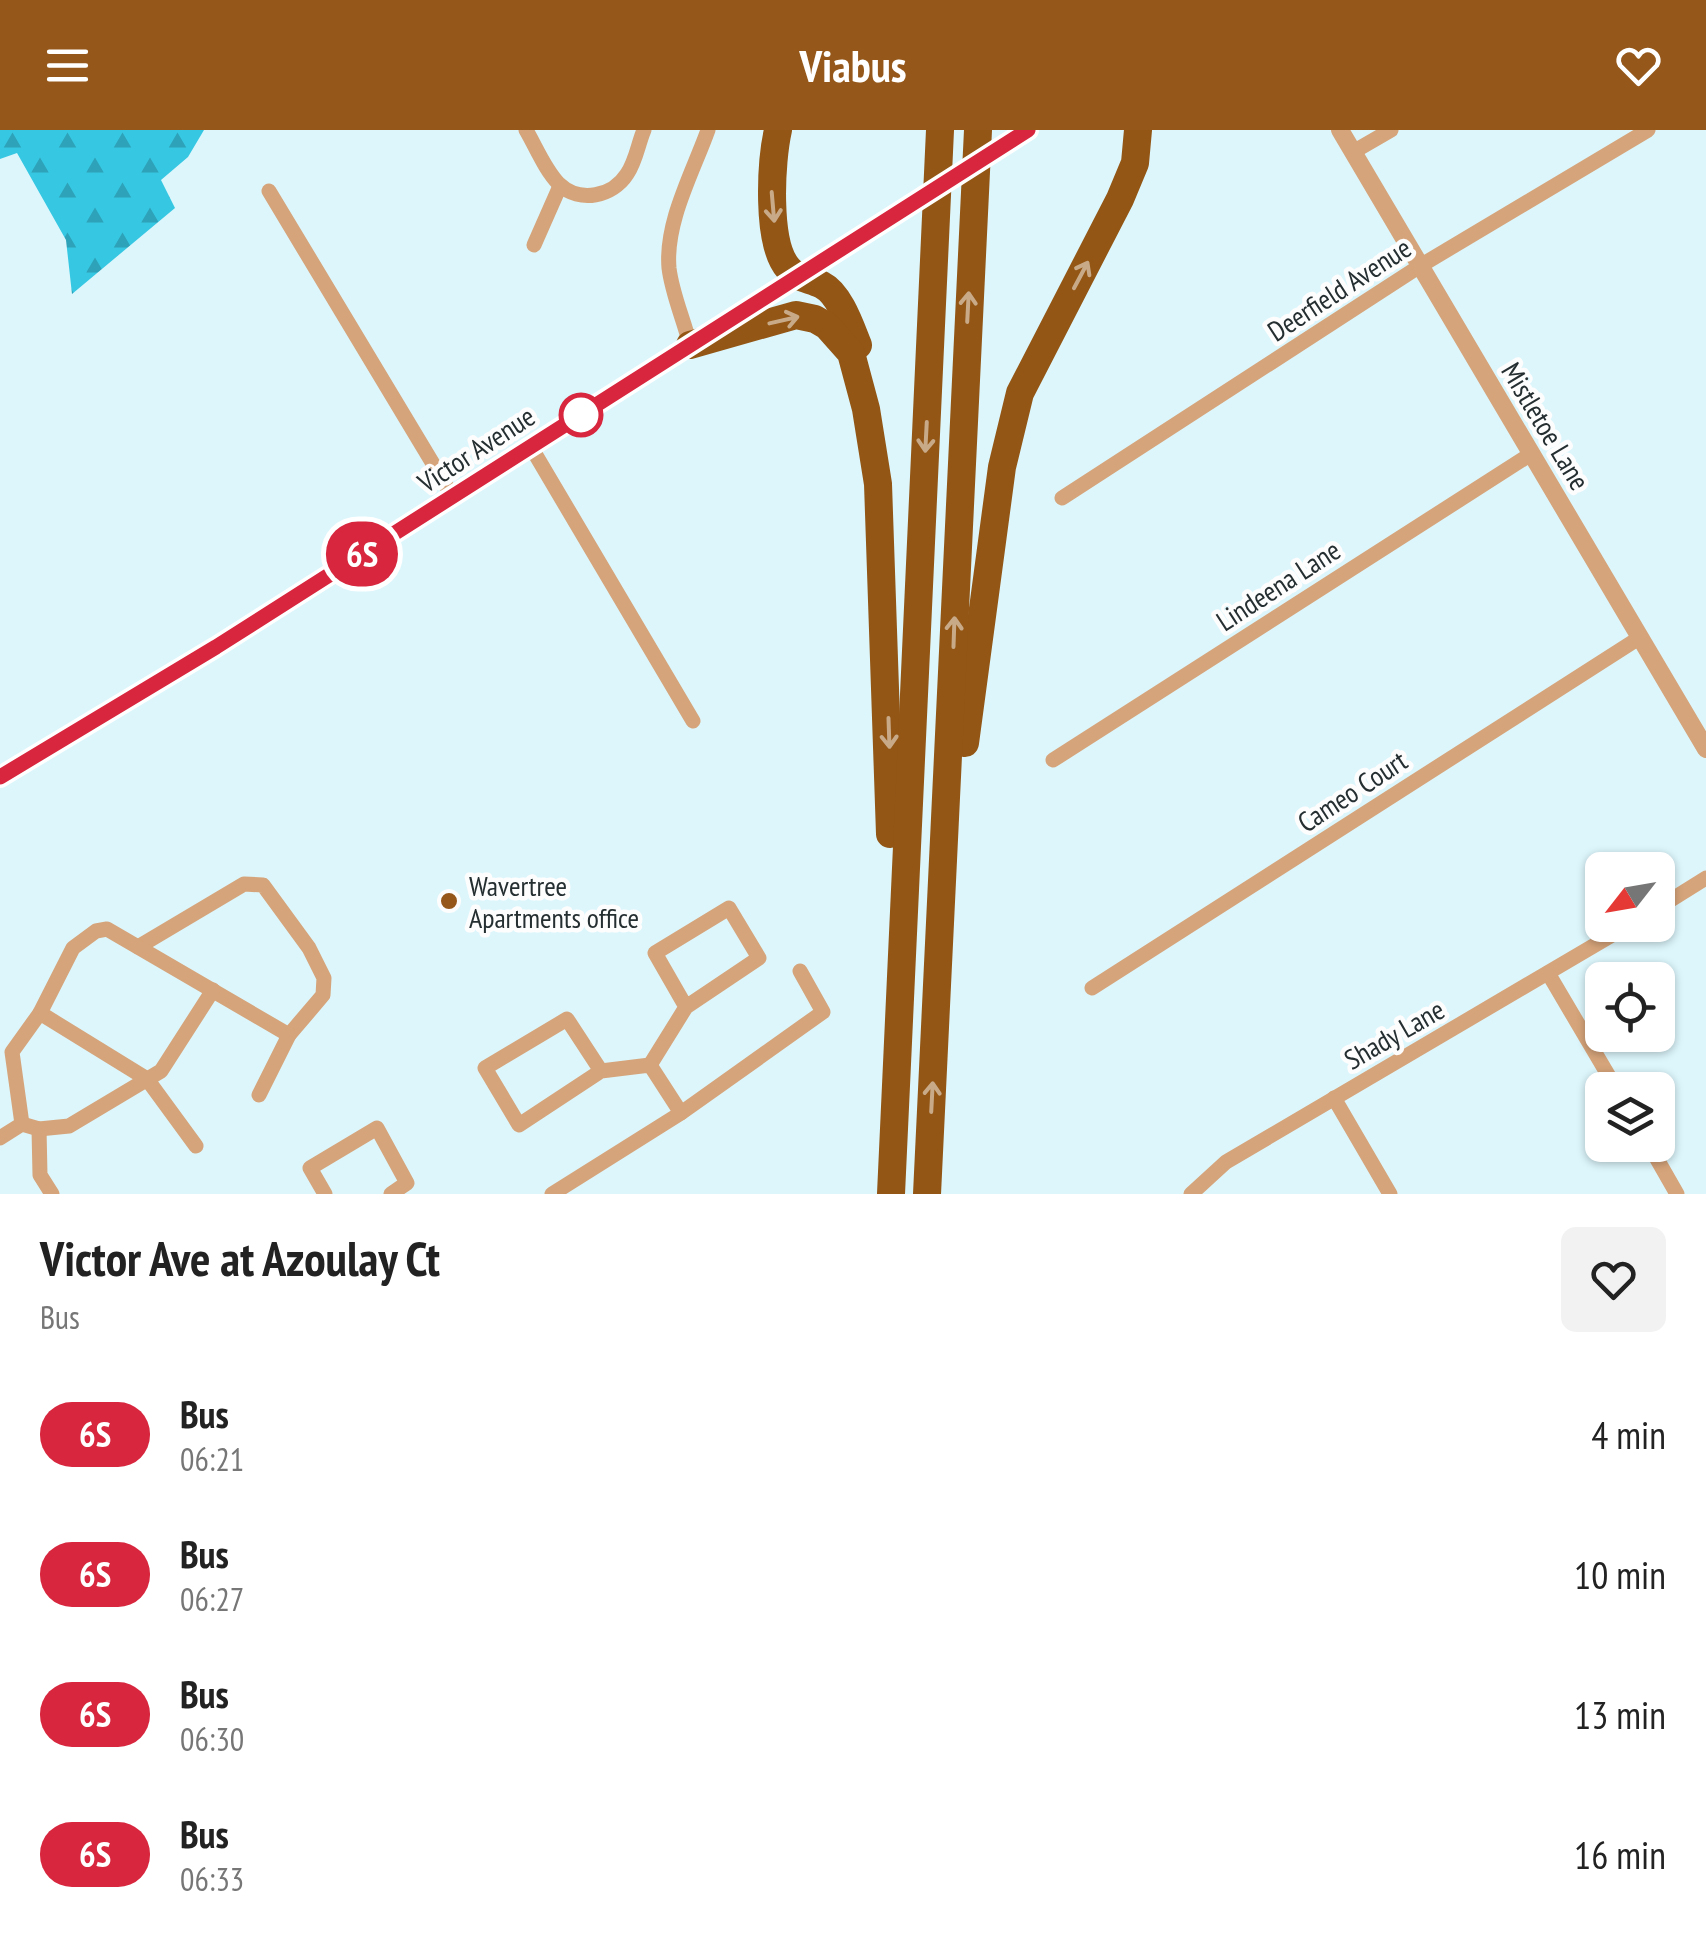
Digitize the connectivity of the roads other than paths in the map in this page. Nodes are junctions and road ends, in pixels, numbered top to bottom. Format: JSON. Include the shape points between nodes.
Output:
{"nodes":[{"id":1,"x":526,"y":130,"type":"edge"},
{"id":2,"x":644,"y":130,"type":"edge"},
{"id":3,"x":708,"y":130,"type":"edge"},
{"id":4,"x":778,"y":130,"type":"edge"},
{"id":5,"x":940,"y":130,"type":"edge"},
{"id":6,"x":978,"y":130,"type":"edge"},
{"id":7,"x":1138,"y":130,"type":"edge"},
{"id":8,"x":1340,"y":130,"type":"edge"},
{"id":9,"x":1391,"y":130,"type":"edge"},
{"id":10,"x":1648,"y":130,"type":"edge"},
{"id":11,"x":1023,"y":133,"type":"edge"},
{"id":12,"x":1353,"y":152,"type":"junction"},
{"id":13,"x":560,"y":186,"type":"junction"},
{"id":14,"x":269,"y":191,"type":"dead end"},
{"id":15,"x":534,"y":245,"type":"dead end"},
{"id":16,"x":1420,"y":266,"type":"junction"},
{"id":17,"x":798,"y":277,"type":"junction"},
{"id":18,"x":690,"y":345,"type":"junction"},
{"id":19,"x":531,"y":447,"type":"junction"},
{"id":20,"x":1531,"y":454,"type":"junction"},
{"id":21,"x":878,"y":484,"type":"junction"},
{"id":22,"x":453,"y":497,"type":"junction"},
{"id":23,"x":1062,"y":498,"type":"dead end"},
{"id":24,"x":1639,"y":638,"type":"junction"},
{"id":25,"x":692,"y":721,"type":"dead end"},
{"id":26,"x":1706,"y":750,"type":"edge"},
{"id":27,"x":1053,"y":760,"type":"dead end"},
{"id":28,"x":0,"y":778,"type":"edge"},
{"id":29,"x":944,"y":837,"type":"junction"},
{"id":30,"x":1706,"y":878,"type":"edge"},
{"id":31,"x":1675,"y":897,"type":"edge"},
{"id":32,"x":1601,"y":942,"type":"edge"},
{"id":33,"x":138,"y":948,"type":"junction"},
{"id":34,"x":901,"y":970,"type":"junction"},
{"id":35,"x":800,"y":971,"type":"dead end"},
{"id":36,"x":1548,"y":974,"type":"junction"},
{"id":37,"x":1092,"y":988,"type":"dead end"},
{"id":38,"x":213,"y":990,"type":"junction"},
{"id":39,"x":686,"y":1007,"type":"junction"},
{"id":40,"x":40,"y":1013,"type":"junction"},
{"id":41,"x":289,"y":1035,"type":"junction"},
{"id":42,"x":650,"y":1065,"type":"junction"},
{"id":43,"x":601,"y":1071,"type":"junction"},
{"id":44,"x":1605,"y":1072,"type":"edge"},
{"id":45,"x":147,"y":1079,"type":"junction"},
{"id":46,"x":259,"y":1095,"type":"dead end"},
{"id":47,"x":1334,"y":1098,"type":"junction"},
{"id":48,"x":681,"y":1113,"type":"junction"},
{"id":49,"x":22,"y":1124,"type":"junction"},
{"id":50,"x":40,"y":1129,"type":"junction"},
{"id":51,"x":0,"y":1138,"type":"edge"},
{"id":52,"x":196,"y":1146,"type":"dead end"},
{"id":53,"x":1659,"y":1162,"type":"edge"},
{"id":54,"x":52,"y":1194,"type":"edge"},
{"id":55,"x":325,"y":1194,"type":"edge"},
{"id":56,"x":391,"y":1194,"type":"edge"},
{"id":57,"x":552,"y":1194,"type":"edge"},
{"id":58,"x":891,"y":1194,"type":"edge"},
{"id":59,"x":927,"y":1194,"type":"edge"},
{"id":60,"x":1192,"y":1194,"type":"edge"},
{"id":61,"x":1390,"y":1194,"type":"edge"},
{"id":62,"x":1677,"y":1194,"type":"edge"}],
"edges":[{"from":1,"to":13,"type":"street"},
{"from":2,"to":13,"type":"street","via":[[630,170],[614,190],[581,194]]},
{"from":3,"to":18,"type":"street","via":[[668,255]]},
{"from":4,"to":17,"type":"highway","one_way":true,"via":[[774,224],[784,263]]},
{"from":5,"to":34,"type":"highway","one_way":true},
{"from":29,"to":6,"type":"highway","one_way":true},
{"from":29,"to":7,"type":"highway","one_way":true,"via":[[959,784],[1016,406],[1120,199],[1135,163]]},
{"from":8,"to":12,"type":"street","name":"Mistletoe Lane"},
{"from":9,"to":12,"type":"street"},
{"from":10,"to":16,"type":"street","name":"Deerfield Avenue"},
{"from":11,"to":17,"type":"main road","name":"Victor Avenue"},
{"from":12,"to":16,"type":"street","name":"Mistletoe Lane"},
{"from":13,"to":15,"type":"street"},
{"from":14,"to":22,"type":"street"},
{"from":16,"to":20,"type":"street","name":"Mistletoe Lane"},
{"from":16,"to":23,"type":"street","name":"Deerfield Avenue"},
{"from":17,"to":18,"type":"main road","name":"Victor Avenue"},
{"from":17,"to":21,"type":"highway","via":[[830,290],[857,343],[874,405]]},
{"from":18,"to":19,"type":"main road","name":"Victor Avenue"},
{"from":18,"to":21,"type":"highway","one_way":true,"via":[[796,316],[827,326],[847,346],[858,375]]},
{"from":19,"to":22,"type":"main road","name":"Victor Avenue"},
{"from":19,"to":25,"type":"street"},
{"from":20,"to":24,"type":"street","name":"Mistletoe Lane"},
{"from":20,"to":27,"type":"street","name":"Lindeena Lane"},
{"from":21,"to":34,"type":"highway","one_way":true,"via":[[892,932]]},
{"from":22,"to":28,"type":"main road","name":"Victor Avenue"},
{"from":24,"to":26,"type":"street","name":"Mistletoe Lane"},
{"from":24,"to":37,"type":"street","name":"Cameo Court"},
{"from":59,"to":29,"type":"highway","one_way":true},
{"from":30,"to":31,"type":"street"},
{"from":32,"to":36,"type":"street","name":"Shady Lane"},
{"from":33,"to":38,"type":"street"},
{"from":33,"to":40,"type":"street","via":[[106,930],[84,939]]},
{"from":33,"to":41,"type":"street","via":[[244,884],[262,886],[324,978],[323,995]]},
{"from":34,"to":58,"type":"highway"},
{"from":35,"to":48,"type":"street","via":[[823,1012]]},
{"from":36,"to":44,"type":"street"},
{"from":36,"to":47,"type":"street","name":"Shady Lane"},
{"from":38,"to":41,"type":"street"},
{"from":38,"to":45,"type":"street","via":[[161,1072]]},
{"from":39,"to":39,"type":"street","via":[[655,953],[730,908],[759,958]]},
{"from":39,"to":42,"type":"street"},
{"from":40,"to":45,"type":"street"},
{"from":40,"to":49,"type":"street","via":[[12,1052]]},
{"from":41,"to":46,"type":"street"},
{"from":42,"to":43,"type":"street"},
{"from":42,"to":48,"type":"street"},
{"from":43,"to":43,"type":"street","via":[[567,1019],[485,1068],[519,1125]]},
{"from":45,"to":50,"type":"street","via":[[69,1126]]},
{"from":45,"to":52,"type":"street"},
{"from":47,"to":60,"type":"street","name":"Shady Lane","via":[[1226,1162]]},
{"from":47,"to":61,"type":"street"},
{"from":48,"to":57,"type":"street"},
{"from":49,"to":50,"type":"street"},
{"from":49,"to":51,"type":"street"},
{"from":50,"to":54,"type":"street","via":[[40,1175]]},
{"from":53,"to":62,"type":"street"},
{"from":55,"to":56,"type":"street","via":[[310,1168],[377,1128],[407,1183]]}]}
